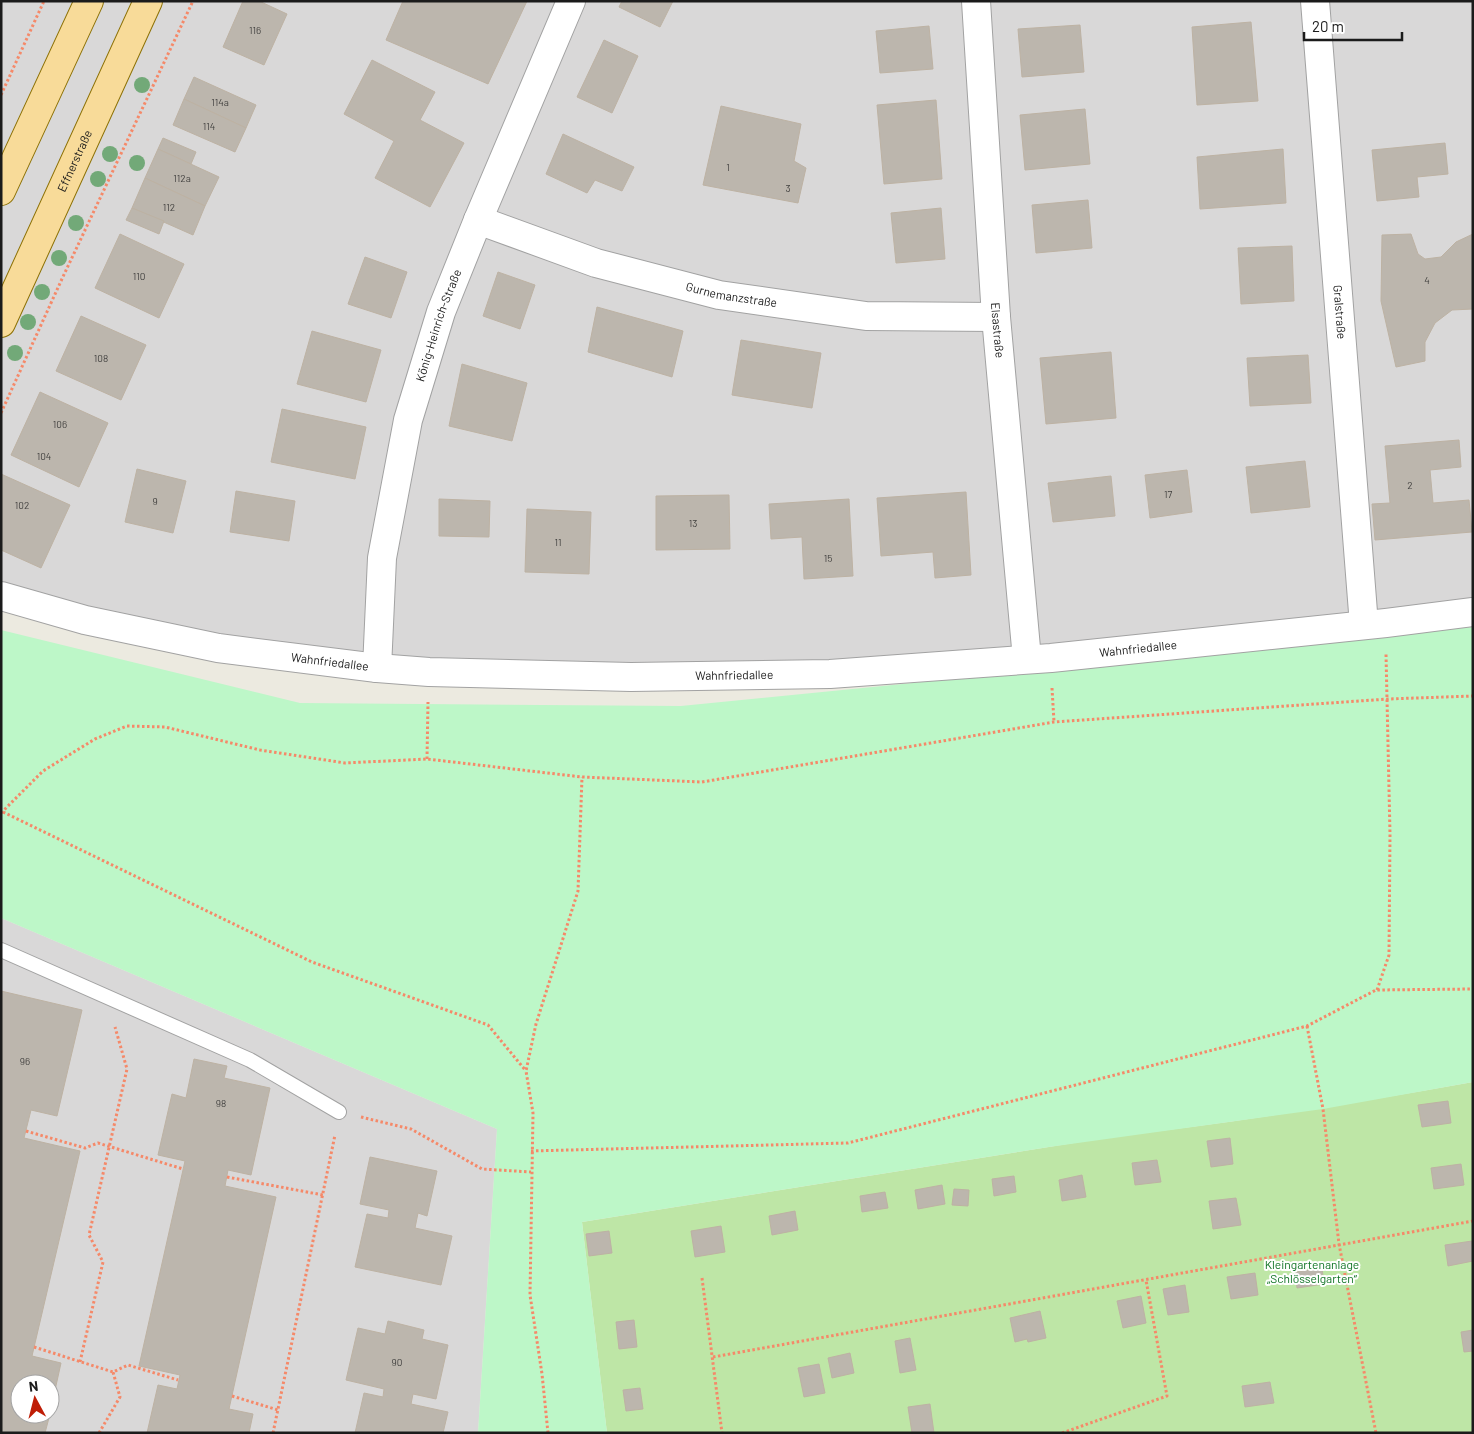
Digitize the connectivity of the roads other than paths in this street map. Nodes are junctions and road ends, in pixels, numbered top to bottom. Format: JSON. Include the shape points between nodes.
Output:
{"nodes":[{"id":1,"x":89,"y":1,"type":"edge"},
{"id":2,"x":148,"y":1,"type":"edge"},
{"id":3,"x":570,"y":1,"type":"edge"},
{"id":4,"x":976,"y":1,"type":"edge"},
{"id":5,"x":1316,"y":1,"type":"edge"},
{"id":6,"x":1,"y":191,"type":"edge"},
{"id":7,"x":478,"y":220,"type":"junction"},
{"id":8,"x":996,"y":318,"type":"junction"},
{"id":9,"x":1,"y":323,"type":"edge"},
{"id":10,"x":1,"y":596,"type":"edge"},
{"id":11,"x":1473,"y":612,"type":"edge"},
{"id":12,"x":1375,"y":624,"type":"junction"},
{"id":13,"x":1027,"y":659,"type":"junction"},
{"id":14,"x":377,"y":668,"type":"junction"},
{"id":15,"x":1,"y":950,"type":"edge"},
{"id":16,"x":339,"y":1112,"type":"road end"}],
"edges":[{"from":1,"to":6,"type":"main road"},
{"from":2,"to":9,"type":"main road","name":"Effnerstraße"},
{"from":3,"to":7,"type":"street","name":"König-Heinrich-Straße"},
{"from":4,"to":8,"type":"street","name":"Elsastraße"},
{"from":5,"to":12,"type":"street","name":"Gralstraße"},
{"from":7,"to":8,"type":"street","name":"Gurnemanzstraße","via":[[596,263],[719,295],[866,316]]},
{"from":7,"to":14,"type":"street","name":"König-Heinrich-Straße","via":[[441,312],[408,420],[382,558]]},
{"from":8,"to":13,"type":"street","name":"Elsastraße"},
{"from":10,"to":14,"type":"street","name":"Wahnfriedallee","via":[[85,620],[218,648]]},
{"from":11,"to":12,"type":"street","name":"Wahnfriedallee"},
{"from":12,"to":13,"type":"street","name":"Wahnfriedallee"},
{"from":13,"to":14,"type":"street","name":"Wahnfriedallee","via":[[830,674],[631,677]]},
{"from":15,"to":16,"type":"lane","via":[[250,1060]]}]}
